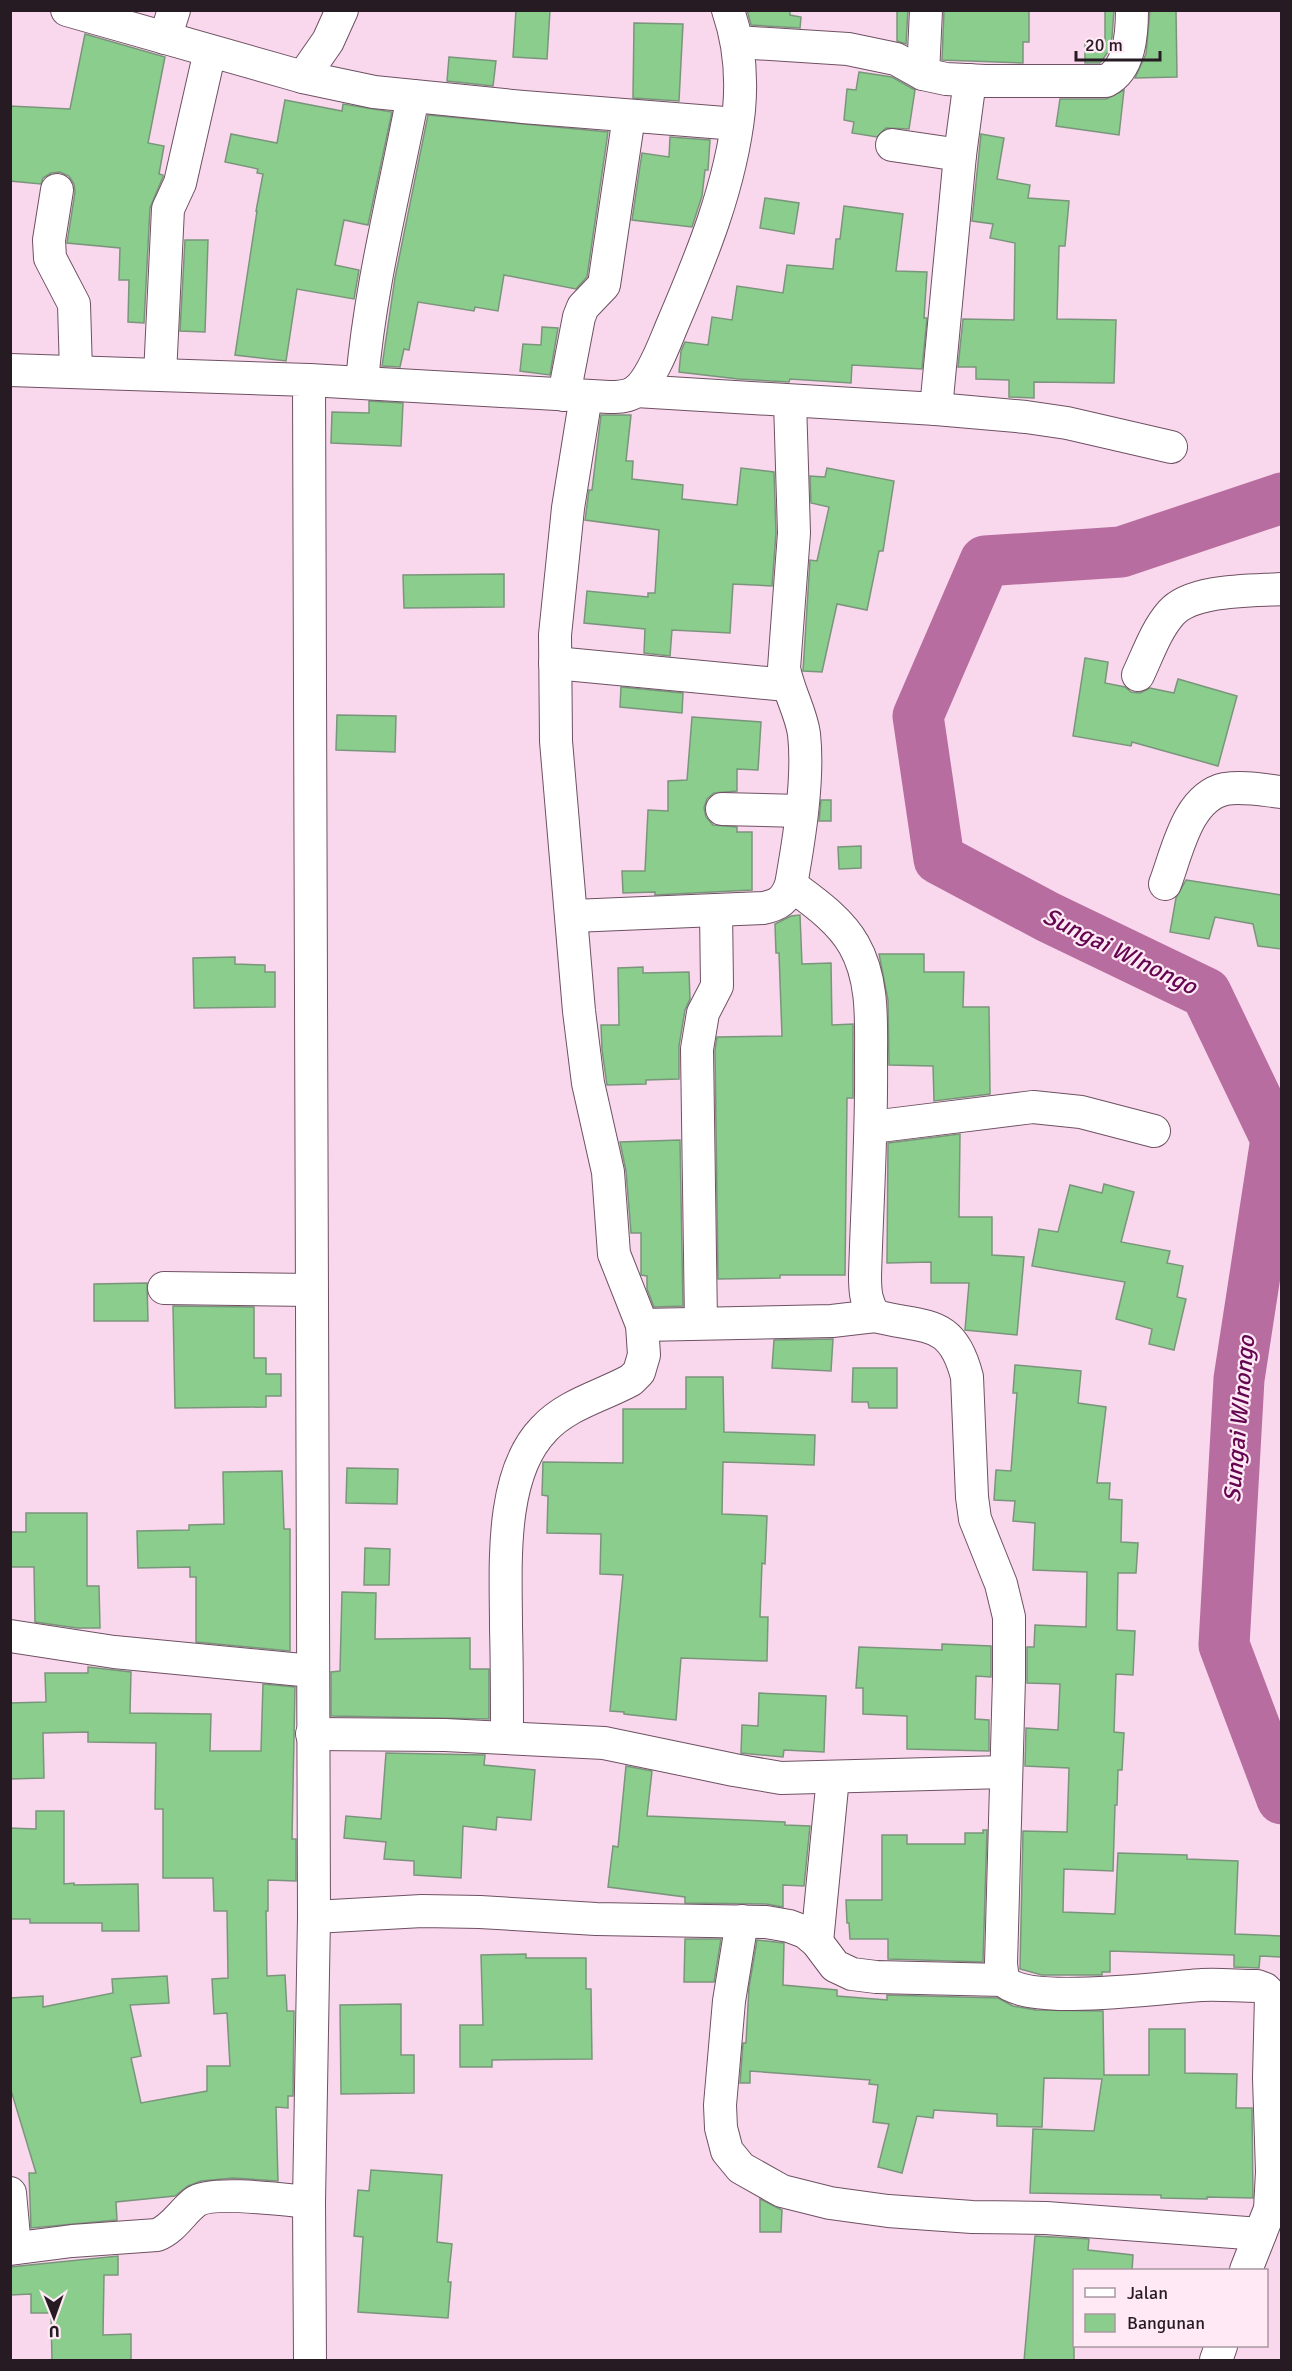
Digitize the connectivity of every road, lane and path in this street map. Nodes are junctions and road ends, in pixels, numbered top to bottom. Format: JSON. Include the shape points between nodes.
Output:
{"nodes":[{"id":1,"x":67,"y":10,"type":"edge"},
{"id":2,"x":342,"y":10,"type":"edge"},
{"id":3,"x":728,"y":10,"type":"edge"},
{"id":4,"x":926,"y":10,"type":"edge"},
{"id":5,"x":1132,"y":10,"type":"edge"},
{"id":6,"x":169,"y":24,"type":"edge"},
{"id":7,"x":737,"y":42,"type":"junction"},
{"id":8,"x":210,"y":51,"type":"junction"},
{"id":9,"x":923,"y":74,"type":"junction"},
{"id":10,"x":303,"y":77,"type":"junction"},
{"id":11,"x":970,"y":80,"type":"junction"},
{"id":12,"x":413,"y":96,"type":"junction"},
{"id":13,"x":629,"y":116,"type":"junction"},
{"id":14,"x":737,"y":124,"type":"junction"},
{"id":15,"x":891,"y":145,"type":"dead end"},
{"id":16,"x":960,"y":155,"type":"junction"},
{"id":17,"x":57,"y":190,"type":"dead end"},
{"id":18,"x":10,"y":370,"type":"edge"},
{"id":19,"x":76,"y":372,"type":"junction"},
{"id":20,"x":160,"y":375,"type":"junction"},
{"id":21,"x":309,"y":380,"type":"junction"},
{"id":22,"x":362,"y":382,"type":"junction"},
{"id":23,"x":636,"y":392,"type":"junction"},
{"id":24,"x":575,"y":395,"type":"junction"},
{"id":25,"x":790,"y":401,"type":"junction"},
{"id":26,"x":936,"y":409,"type":"junction"},
{"id":27,"x":1171,"y":447,"type":"dead end"},
{"id":28,"x":1281,"y":589,"type":"edge"},
{"id":29,"x":555,"y":663,"type":"junction"},
{"id":30,"x":1138,"y":675,"type":"dead end"},
{"id":31,"x":787,"y":685,"type":"junction"},
{"id":32,"x":1281,"y":792,"type":"edge"},
{"id":33,"x":722,"y":809,"type":"dead end"},
{"id":34,"x":801,"y":811,"type":"junction"},
{"id":35,"x":1165,"y":884,"type":"dead end"},
{"id":36,"x":791,"y":885,"type":"junction"},
{"id":37,"x":716,"y":910,"type":"junction"},
{"id":38,"x":573,"y":916,"type":"junction"},
{"id":39,"x":872,"y":1126,"type":"junction"},
{"id":40,"x":1154,"y":1131,"type":"dead end"},
{"id":41,"x":164,"y":1288,"type":"dead end"},
{"id":42,"x":310,"y":1290,"type":"junction"},
{"id":43,"x":875,"y":1316,"type":"junction"},
{"id":44,"x":701,"y":1323,"type":"junction"},
{"id":45,"x":642,"y":1325,"type":"junction"},
{"id":46,"x":10,"y":1636,"type":"edge"},
{"id":47,"x":312,"y":1671,"type":"junction"},
{"id":48,"x":312,"y":1734,"type":"junction"},
{"id":49,"x":507,"y":1737,"type":"junction"},
{"id":50,"x":1005,"y":1772,"type":"junction"},
{"id":51,"x":833,"y":1777,"type":"junction"},
{"id":52,"x":314,"y":1917,"type":"junction"},
{"id":53,"x":742,"y":1921,"type":"junction"},
{"id":54,"x":817,"y":1942,"type":"junction"},
{"id":55,"x":1003,"y":1980,"type":"junction"},
{"id":56,"x":10,"y":2193,"type":"edge"},
{"id":57,"x":309,"y":2202,"type":"junction"},
{"id":58,"x":13,"y":2248,"type":"edge"},
{"id":59,"x":1260,"y":2251,"type":"edge"},
{"id":60,"x":310,"y":2361,"type":"edge"}],
"edges":[{"from":1,"to":6,"type":"street"},
{"from":2,"to":10,"type":"street","via":[[328,41]]},
{"from":3,"to":7,"type":"street"},
{"from":4,"to":9,"type":"street"},
{"from":5,"to":11,"type":"street","via":[[1123,64],[1118,75],[1106,81]]},
{"from":6,"to":8,"type":"street"},
{"from":7,"to":9,"type":"street","via":[[848,49],[896,59]]},
{"from":7,"to":14,"type":"street"},
{"from":8,"to":10,"type":"street"},
{"from":8,"to":20,"type":"street","via":[[180,183],[168,209]]},
{"from":9,"to":11,"type":"street"},
{"from":10,"to":12,"type":"street","via":[[342,87]]},
{"from":11,"to":16,"type":"street"},
{"from":12,"to":13,"type":"street"},
{"from":12,"to":22,"type":"street","via":[[377,272]]},
{"from":13,"to":14,"type":"street"},
{"from":13,"to":24,"type":"street","via":[[604,285],[583,307],[579,317]]},
{"from":14,"to":23,"type":"street","via":[[704,248],[654,365]]},
{"from":15,"to":16,"type":"street"},
{"from":16,"to":26,"type":"street"},
{"from":17,"to":19,"type":"street","via":[[50,258],[74,304]]},
{"from":18,"to":19,"type":"street"},
{"from":19,"to":20,"type":"street"},
{"from":20,"to":21,"type":"street"},
{"from":21,"to":22,"type":"street"},
{"from":21,"to":42,"type":"street"},
{"from":22,"to":24,"type":"street"},
{"from":23,"to":24,"type":"street","via":[[621,397]]},
{"from":23,"to":25,"type":"street"},
{"from":24,"to":29,"type":"street"},
{"from":25,"to":26,"type":"street"},
{"from":25,"to":31,"type":"street","via":[[794,533],[784,652]]},
{"from":26,"to":27,"type":"street","via":[[1036,418]]},
{"from":28,"to":30,"type":"street","via":[[1185,601],[1160,628]]},
{"from":29,"to":31,"type":"street"},
{"from":29,"to":38,"type":"street","via":[[556,741]]},
{"from":31,"to":34,"type":"street","via":[[804,732]]},
{"from":32,"to":35,"type":"street","via":[[1227,789],[1202,800],[1189,820]]},
{"from":33,"to":34,"type":"street"},
{"from":34,"to":36,"type":"street"},
{"from":36,"to":37,"type":"street","via":[[783,901],[775,906]]},
{"from":36,"to":39,"type":"street","via":[[839,925],[862,961],[870,1013]]},
{"from":37,"to":38,"type":"street"},
{"from":37,"to":44,"type":"street","via":[[717,986],[703,1013],[697,1049]]},
{"from":38,"to":45,"type":"street","via":[[584,1052],[608,1172],[614,1254]]},
{"from":39,"to":40,"type":"street","via":[[1033,1107],[1081,1112]]},
{"from":39,"to":43,"type":"street","via":[[865,1295]]},
{"from":41,"to":42,"type":"street"},
{"from":42,"to":47,"type":"street"},
{"from":43,"to":44,"type":"street","via":[[832,1321]]},
{"from":43,"to":50,"type":"street","via":[[948,1335],[962,1358],[970,1414],[975,1519],[1002,1584],[1009,1617]]},
{"from":44,"to":45,"type":"street"},
{"from":45,"to":49,"type":"street","via":[[644,1355],[639,1372],[618,1387],[558,1416],[533,1443],[517,1480],[507,1548]]},
{"from":46,"to":47,"type":"street","via":[[114,1652]]},
{"from":47,"to":48,"type":"street"},
{"from":48,"to":49,"type":"street"},
{"from":48,"to":52,"type":"street"},
{"from":49,"to":51,"type":"street","via":[[604,1743],[781,1778]]},
{"from":50,"to":51,"type":"street"},
{"from":50,"to":55,"type":"street"},
{"from":51,"to":54,"type":"street"},
{"from":52,"to":53,"type":"street","via":[[422,1911]]},
{"from":52,"to":57,"type":"street"},
{"from":53,"to":54,"type":"street","via":[[789,1926],[806,1932]]},
{"from":53,"to":59,"type":"street","via":[[729,2001],[720,2105],[727,2151],[741,2168],[782,2192],[830,2203],[972,2217],[1046,2218]]},
{"from":54,"to":55,"type":"street","via":[[835,1966],[852,1974]]},
{"from":55,"to":59,"type":"street","via":[[1013,1988],[1041,1992],[1136,1992],[1204,1985],[1257,1986],[1271,1995],[1272,2172],[1270,2210]]},
{"from":56,"to":58,"type":"street"},
{"from":57,"to":58,"type":"street","via":[[226,2196],[196,2201],[168,2231],[157,2235]]},
{"from":57,"to":60,"type":"street"}]}
